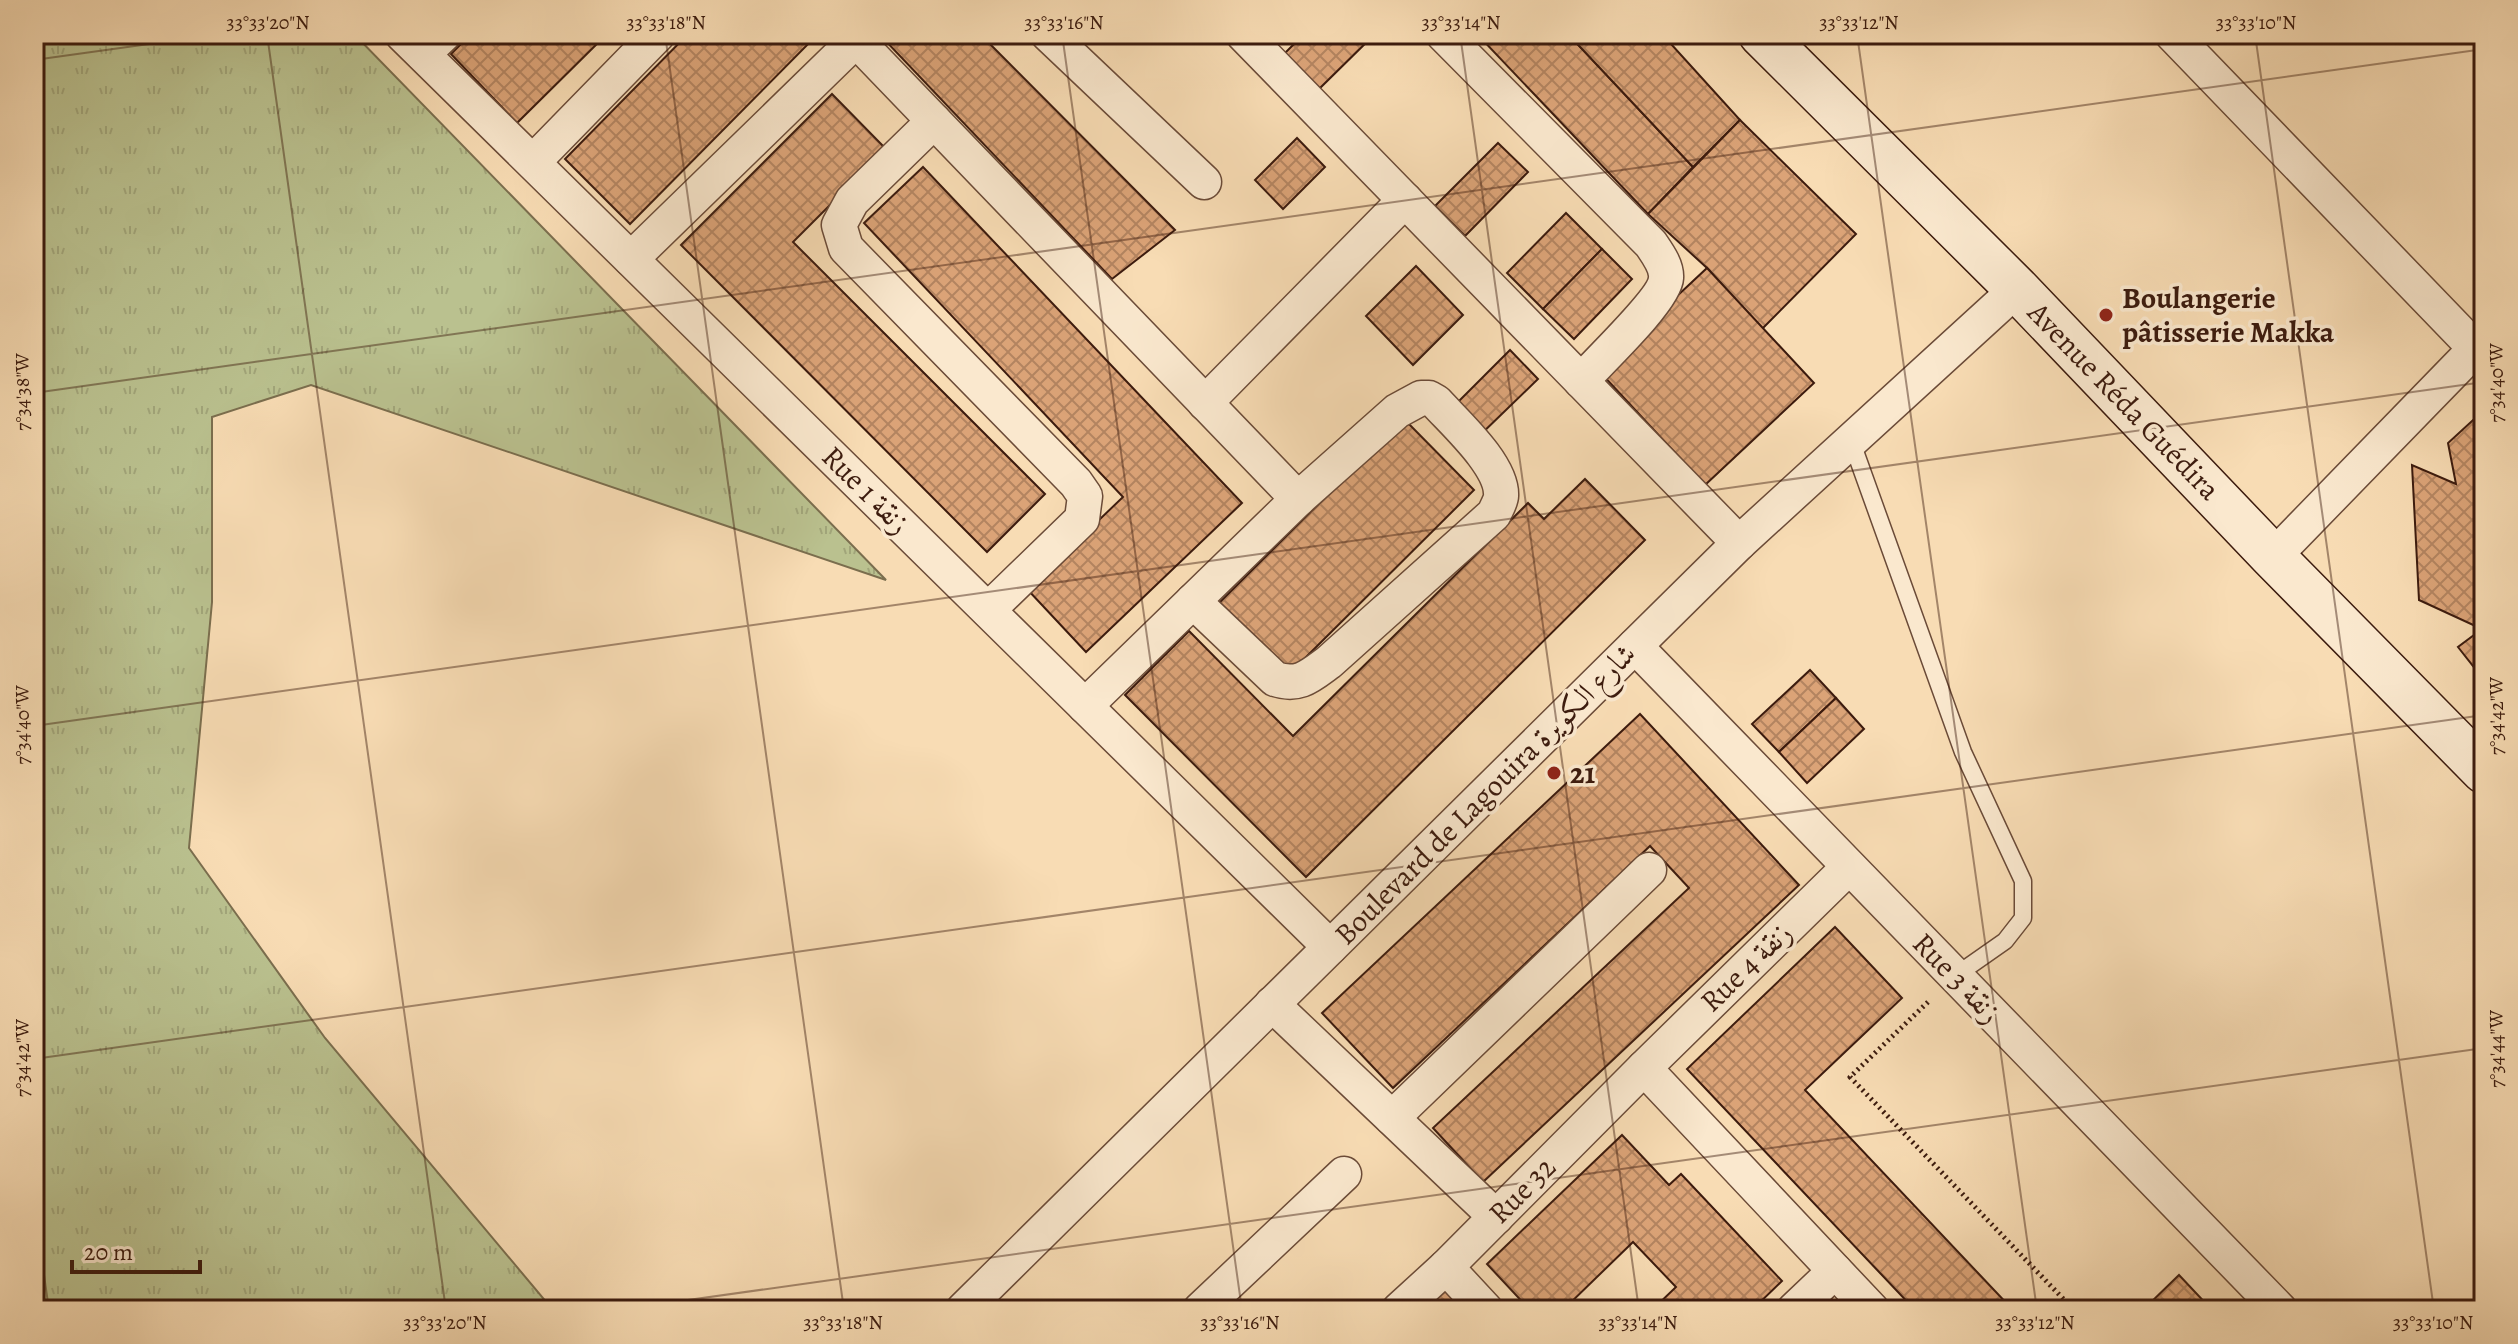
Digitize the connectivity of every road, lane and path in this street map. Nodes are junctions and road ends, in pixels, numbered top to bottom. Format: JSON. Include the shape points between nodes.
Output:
{"nodes":[{"id":1,"x":658,"y":34,"type":"edge"},
{"id":2,"x":1048,"y":34,"type":"edge"},
{"id":3,"x":1243,"y":34,"type":"edge"},
{"id":4,"x":1443,"y":34,"type":"edge"},
{"id":5,"x":1761,"y":34,"type":"edge"},
{"id":6,"x":2172,"y":34,"type":"edge"},
{"id":7,"x":859,"y":37,"type":"edge"},
{"id":8,"x":423,"y":41,"type":"edge"},
{"id":9,"x":934,"y":121,"type":"junction"},
{"id":10,"x":533,"y":162,"type":"junction"},
{"id":11,"x":1204,"y":182,"type":"dead end"},
{"id":12,"x":1405,"y":200,"type":"junction"},
{"id":13,"x":631,"y":259,"type":"junction"},
{"id":14,"x":2017,"y":289,"type":"junction"},
{"id":15,"x":2480,"y":344,"type":"edge"},
{"id":16,"x":1581,"y":381,"type":"junction"},
{"id":17,"x":1205,"y":403,"type":"junction"},
{"id":18,"x":1851,"y":440,"type":"junction"},
{"id":19,"x":1298,"y":499,"type":"junction"},
{"id":20,"x":1739,"y":543,"type":"junction"},
{"id":21,"x":2273,"y":557,"type":"junction"},
{"id":22,"x":1193,"y":601,"type":"junction"},
{"id":23,"x":988,"y":610,"type":"junction"},
{"id":24,"x":1635,"y":646,"type":"junction"},
{"id":25,"x":1085,"y":706,"type":"junction"},
{"id":26,"x":2484,"y":771,"type":"edge"},
{"id":27,"x":1849,"y":867,"type":"junction"},
{"id":28,"x":1649,"y":870,"type":"dead end"},
{"id":29,"x":1330,"y":947,"type":"junction"},
{"id":30,"x":1955,"y":976,"type":"junction"},
{"id":31,"x":1272,"y":1004,"type":"junction"},
{"id":32,"x":1644,"y":1068,"type":"junction"},
{"id":33,"x":1392,"y":1118,"type":"junction"},
{"id":34,"x":1344,"y":1174,"type":"dead end"},
{"id":35,"x":1496,"y":1217,"type":"junction"},
{"id":36,"x":1446,"y":1267,"type":"junction"},
{"id":37,"x":1835,"y":1271,"type":"junction"},
{"id":38,"x":1216,"y":1305,"type":"edge"},
{"id":39,"x":2279,"y":1309,"type":"edge"},
{"id":40,"x":963,"y":1310,"type":"edge"},
{"id":41,"x":1399,"y":1310,"type":"edge"},
{"id":42,"x":1486,"y":1310,"type":"edge"},
{"id":43,"x":1794,"y":1310,"type":"edge"},
{"id":44,"x":1872,"y":1310,"type":"edge"},
{"id":45,"x":2074,"y":1310,"type":"edge"}],
"edges":[{"from":1,"to":10,"type":"street"},
{"from":2,"to":11,"type":"street"},
{"from":3,"to":12,"type":"street"},
{"from":4,"to":16,"type":"street","via":[[1661,260],[1666,279],[1658,298]]},
{"from":5,"to":14,"type":"street","name":"Avenue Réda Guédira"},
{"from":6,"to":15,"type":"street"},
{"from":7,"to":9,"type":"street"},
{"from":7,"to":13,"type":"street"},
{"from":8,"to":10,"type":"street","name":"Rue 1 زنقة"},
{"from":9,"to":17,"type":"street"},
{"from":9,"to":23,"type":"street","via":[[852,201],[839,225],[846,248],[1085,496],[1082,519]]},
{"from":10,"to":13,"type":"street","name":"Rue 1 زنقة"},
{"from":12,"to":16,"type":"street"},
{"from":12,"to":17,"type":"street"},
{"from":13,"to":23,"type":"street","name":"Rue 1 زنقة"},
{"from":14,"to":18,"type":"street","name":"Boulevard de Lagouira شارع الكويرة"},
{"from":14,"to":21,"type":"street","name":"Avenue Réda Guédira"},
{"from":15,"to":21,"type":"street"},
{"from":16,"to":20,"type":"street"},
{"from":17,"to":19,"type":"street"},
{"from":18,"to":20,"type":"street","name":"Boulevard de Lagouira شارع الكويرة"},
{"from":18,"to":30,"type":"lane","via":[[1963,752],[2023,881],[2023,918],[2005,941]]},
{"from":19,"to":22,"type":"street"},
{"from":19,"to":22,"type":"street","via":[[1397,411],[1421,398],[1436,402],[1487,460],[1501,496],[1494,514],[1304,680],[1275,679]]},
{"from":20,"to":24,"type":"street","name":"Boulevard de Lagouira شارع الكويرة"},
{"from":21,"to":26,"type":"street","name":"Avenue Réda Guédira"},
{"from":22,"to":25,"type":"street"},
{"from":23,"to":25,"type":"street","name":"Rue 1 زنقة"},
{"from":24,"to":27,"type":"street","name":"Rue 3 زنقة"},
{"from":24,"to":29,"type":"street","name":"Boulevard de Lagouira شارع الكويرة"},
{"from":25,"to":29,"type":"street","name":"Rue 1 زنقة"},
{"from":27,"to":30,"type":"street","name":"Rue 3 زنقة"},
{"from":27,"to":32,"type":"street","name":"Rue 4 زنقة"},
{"from":28,"to":33,"type":"street"},
{"from":29,"to":31,"type":"street","name":"Boulevard de Lagouira شارع الكويرة"},
{"from":30,"to":39,"type":"street","name":"Rue 3 زنقة"},
{"from":30,"to":45,"type":"path","via":[[1850,1077]]},
{"from":31,"to":33,"type":"street"},
{"from":31,"to":40,"type":"street","name":"Boulevard de Lagouira شارع الكويرة"},
{"from":32,"to":35,"type":"street","name":"Rue 32"},
{"from":32,"to":37,"type":"street"},
{"from":33,"to":35,"type":"street"},
{"from":34,"to":38,"type":"street"},
{"from":35,"to":36,"type":"street","name":"Rue 32"},
{"from":36,"to":41,"type":"street","name":"Rue 32"},
{"from":36,"to":42,"type":"street"},
{"from":37,"to":43,"type":"street"},
{"from":37,"to":44,"type":"street"}]}
